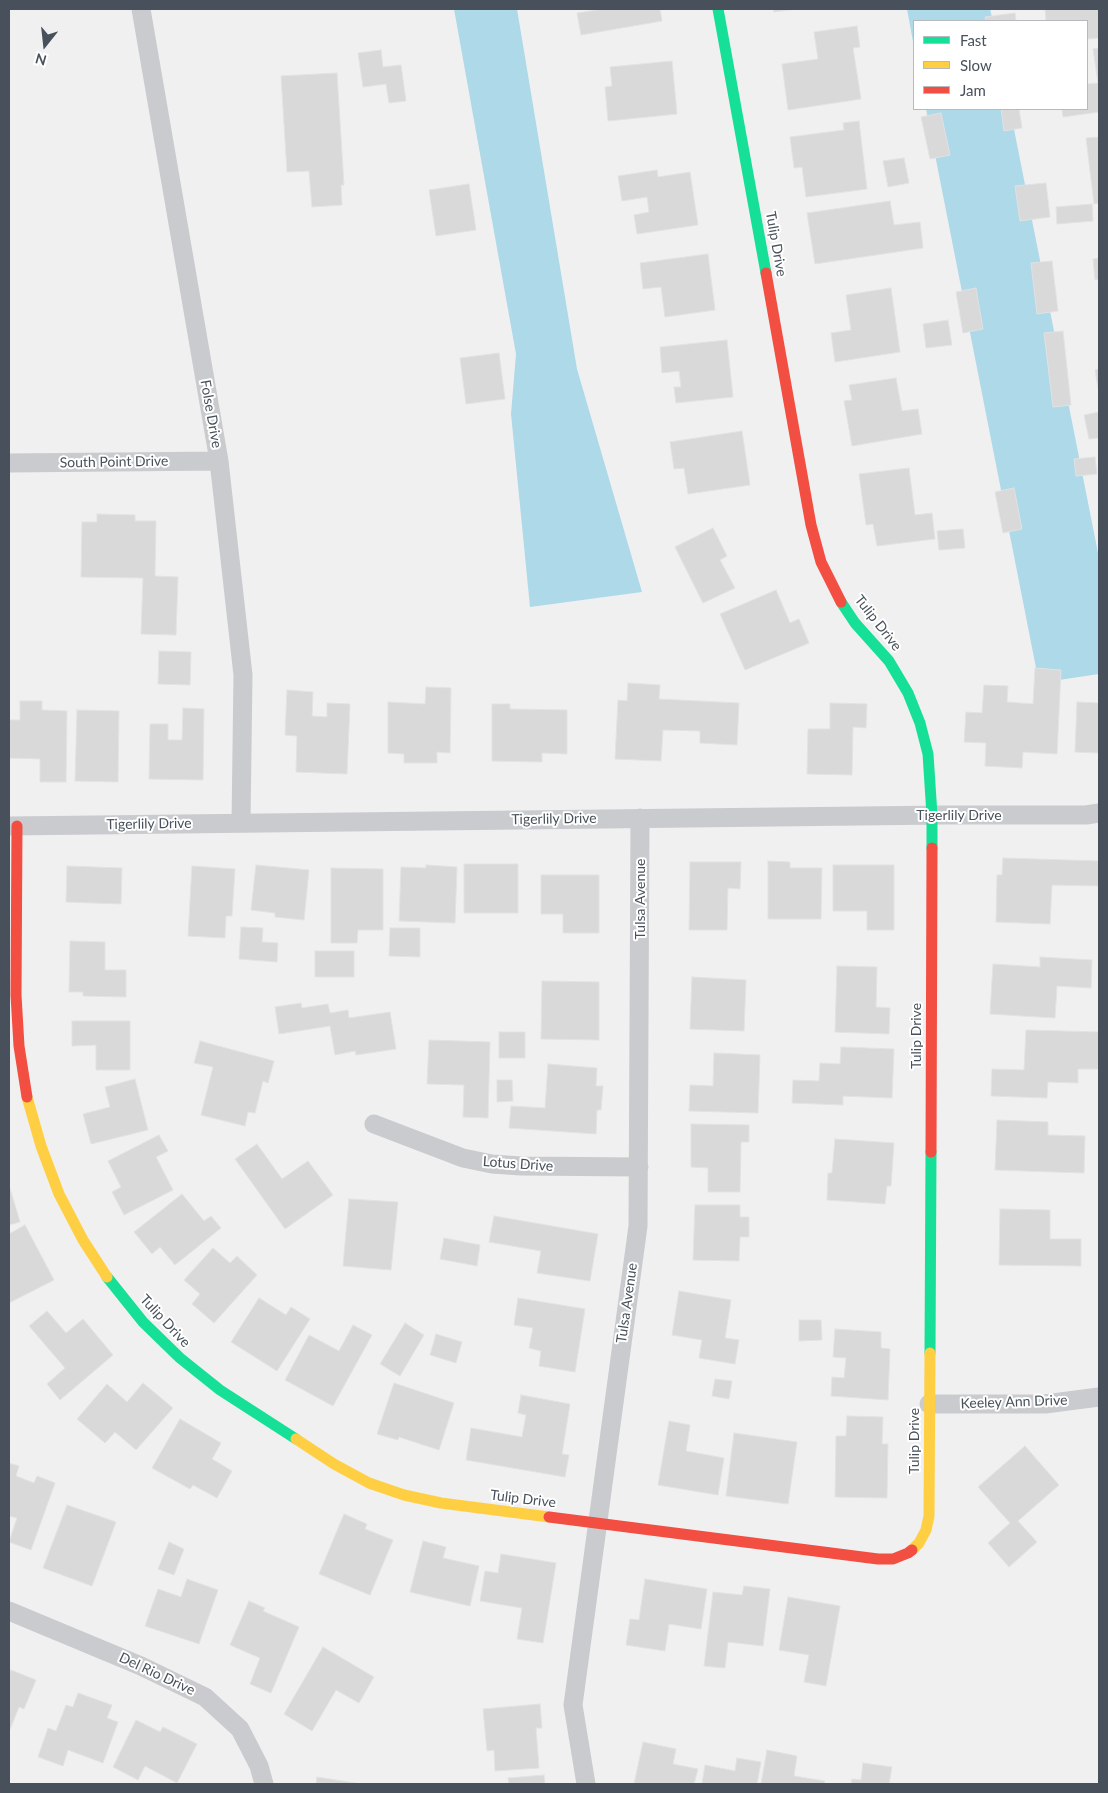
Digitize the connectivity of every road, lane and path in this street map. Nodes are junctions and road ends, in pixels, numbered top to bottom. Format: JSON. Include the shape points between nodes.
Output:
{"nodes":[{"id":1,"x":141,"y":9,"type":"edge"},
{"id":2,"x":718,"y":9,"type":"edge"},
{"id":3,"x":219,"y":461,"type":"junction"},
{"id":4,"x":9,"y":463,"type":"edge"},
{"id":5,"x":1099,"y":812,"type":"edge"},
{"id":6,"x":932,"y":815,"type":"junction"},
{"id":7,"x":640,"y":818,"type":"junction"},
{"id":8,"x":241,"y":823,"type":"junction"},
{"id":9,"x":13,"y":826,"type":"edge"},
{"id":10,"x":374,"y":1124,"type":"dead end"},
{"id":11,"x":639,"y":1167,"type":"junction"},
{"id":12,"x":1099,"y":1397,"type":"edge"},
{"id":13,"x":929,"y":1404,"type":"junction"},
{"id":14,"x":597,"y":1524,"type":"junction"},
{"id":15,"x":9,"y":1611,"type":"edge"},
{"id":16,"x":264,"y":1784,"type":"edge"},
{"id":17,"x":586,"y":1784,"type":"edge"}],
"edges":[{"from":1,"to":3,"type":"street","name":"Folse Drive"},
{"from":2,"to":6,"type":"street","name":"Tulip Drive","via":[[811,525],[821,562],[836,594],[855,623],[889,661],[908,693],[928,754]]},
{"from":3,"to":4,"type":"street","name":"South Point Drive"},
{"from":3,"to":8,"type":"street","name":"Folse Drive","via":[[243,675]]},
{"from":5,"to":6,"type":"street","name":"Tigerlily Drive","via":[[1086,815]]},
{"from":6,"to":7,"type":"street","name":"Tigerlily Drive"},
{"from":6,"to":13,"type":"street","name":"Tulip Drive"},
{"from":7,"to":8,"type":"street","name":"Tigerlily Drive"},
{"from":7,"to":11,"type":"street","name":"Tulsa Avenue"},
{"from":8,"to":9,"type":"street","name":"Tigerlily Drive"},
{"from":9,"to":14,"type":"street","name":"Tulip Drive","via":[[16,995],[27,1097],[59,1194],[106,1276],[143,1322],[220,1390],[369,1483],[404,1496],[441,1503]]},
{"from":10,"to":11,"type":"street","name":"Lotus Drive","via":[[463,1158],[492,1164]]},
{"from":11,"to":14,"type":"street","name":"Tulsa Avenue","via":[[638,1226]]},
{"from":12,"to":13,"type":"street","name":"Keeley Ann Drive","via":[[1045,1404]]},
{"from":13,"to":14,"type":"street","name":"Tulip Drive","via":[[926,1530],[908,1553],[893,1559],[878,1560]]},
{"from":14,"to":17,"type":"street","name":"Tulsa Avenue","via":[[572,1705]]},
{"from":15,"to":16,"type":"street","name":"Del Rio Drive","via":[[206,1697],[240,1728]]}]}
